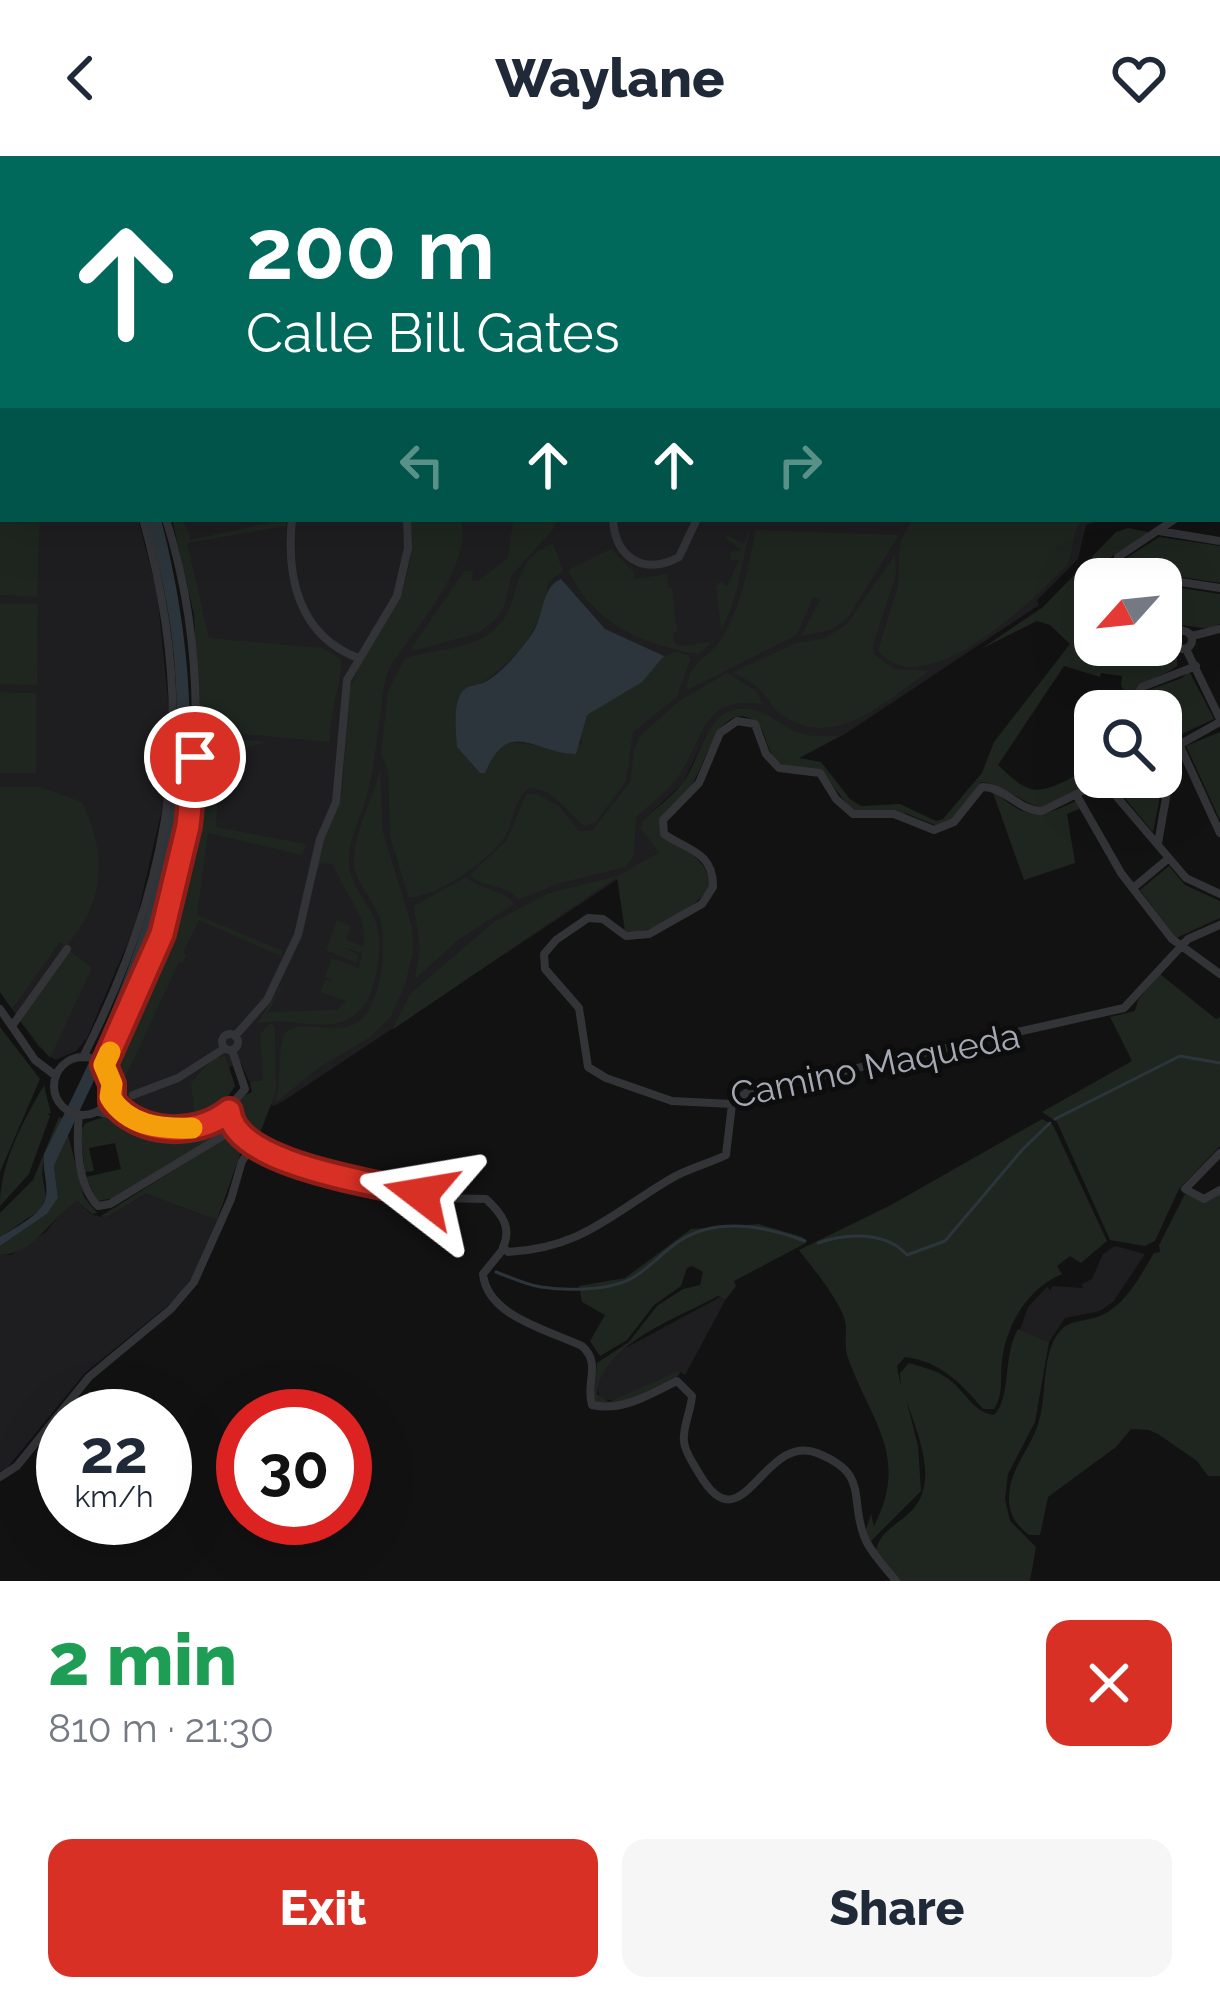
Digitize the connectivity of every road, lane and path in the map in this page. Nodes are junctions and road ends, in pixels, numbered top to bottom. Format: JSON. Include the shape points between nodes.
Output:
{"nodes":[{"id":1,"x":144,"y":522,"type":"edge"},
{"id":2,"x":167,"y":522,"type":"edge"},
{"id":3,"x":292,"y":522,"type":"edge"},
{"id":4,"x":407,"y":522,"type":"edge"},
{"id":5,"x":614,"y":522,"type":"edge"},
{"id":6,"x":696,"y":522,"type":"edge"},
{"id":7,"x":1171,"y":522,"type":"edge"},
{"id":8,"x":1158,"y":531,"type":"junction"},
{"id":9,"x":1220,"y":541,"type":"edge"},
{"id":10,"x":1120,"y":558,"type":"edge"},
{"id":11,"x":1182,"y":584,"type":"edge"},
{"id":12,"x":1220,"y":589,"type":"edge"},
{"id":13,"x":1220,"y":629,"type":"edge"},
{"id":14,"x":1182,"y":631,"type":"edge"},
{"id":15,"x":1190,"y":632,"type":"junction"},
{"id":16,"x":1182,"y":635,"type":"edge"},
{"id":17,"x":1183,"y":649,"type":"junction"},
{"id":18,"x":358,"y":658,"type":"junction"},
{"id":19,"x":1196,"y":666,"type":"junction"},
{"id":20,"x":1183,"y":670,"type":"junction"},
{"id":21,"x":1172,"y":676,"type":"junction"},
{"id":22,"x":1140,"y":690,"type":"edge"},
{"id":23,"x":1220,"y":721,"type":"edge"},
{"id":24,"x":1182,"y":740,"type":"edge"},
{"id":25,"x":1182,"y":751,"type":"edge"},
{"id":26,"x":1074,"y":798,"type":"edge"},
{"id":27,"x":1078,"y":798,"type":"edge"},
{"id":28,"x":1122,"y":798,"type":"edge"},
{"id":29,"x":1167,"y":798,"type":"edge"},
{"id":30,"x":1220,"y":832,"type":"edge"},
{"id":31,"x":1158,"y":844,"type":"junction"},
{"id":32,"x":1169,"y":858,"type":"junction"},
{"id":33,"x":1133,"y":889,"type":"junction"},
{"id":34,"x":1220,"y":894,"type":"edge"},
{"id":35,"x":1220,"y":925,"type":"edge"},
{"id":36,"x":1180,"y":947,"type":"junction"},
{"id":37,"x":67,"y":949,"type":"dead end"},
{"id":38,"x":1220,"y":972,"type":"edge"},
{"id":39,"x":0,"y":1009,"type":"edge"},
{"id":40,"x":12,"y":1026,"type":"junction"},
{"id":41,"x":228,"y":1049,"type":"junction"},
{"id":42,"x":83,"y":1057,"type":"junction"},
{"id":43,"x":104,"y":1065,"type":"junction"},
{"id":44,"x":56,"y":1076,"type":"junction"},
{"id":45,"x":133,"y":1095,"type":"dead end"},
{"id":46,"x":110,"y":1097,"type":"junction"},
{"id":47,"x":732,"y":1104,"type":"junction"},
{"id":48,"x":229,"y":1111,"type":"junction"},
{"id":49,"x":97,"y":1112,"type":"junction"},
{"id":50,"x":79,"y":1115,"type":"junction"},
{"id":51,"x":129,"y":1119,"type":"junction"},
{"id":52,"x":204,"y":1126,"type":"junction"},
{"id":53,"x":234,"y":1128,"type":"junction"},
{"id":54,"x":253,"y":1146,"type":"junction"},
{"id":55,"x":1220,"y":1153,"type":"edge"},
{"id":56,"x":1220,"y":1190,"type":"edge"},
{"id":57,"x":504,"y":1248,"type":"junction"},
{"id":58,"x":0,"y":1477,"type":"edge"},
{"id":59,"x":896,"y":1581,"type":"edge"}],
"edges":[{"from":1,"to":42,"type":"street","via":[[169,639],[174,711],[164,838],[131,956]]},
{"from":2,"to":43,"type":"street","via":[[196,693],[188,826],[162,934]]},
{"from":3,"to":18,"type":"street","via":[[296,596],[319,632]]},
{"from":4,"to":18,"type":"street","via":[[397,596]]},
{"from":5,"to":6,"type":"street","via":[[618,547],[641,564],[679,556]]},
{"from":7,"to":8,"type":"street"},
{"from":8,"to":9,"type":"street"},
{"from":8,"to":10,"type":"street"},
{"from":11,"to":12,"type":"street"},
{"from":13,"to":15,"type":"street"},
{"from":14,"to":15,"type":"street"},
{"from":15,"to":16,"type":"street"},
{"from":15,"to":17,"type":"street"},
{"from":17,"to":19,"type":"street"},
{"from":17,"to":20,"type":"street"},
{"from":17,"to":21,"type":"street"},
{"from":18,"to":41,"type":"street","via":[[342,705],[336,802],[302,922],[267,1000],[236,1036],[224,1037]]},
{"from":19,"to":20,"type":"street"},
{"from":19,"to":23,"type":"street"},
{"from":20,"to":21,"type":"street"},
{"from":21,"to":22,"type":"street"},
{"from":23,"to":24,"type":"street"},
{"from":25,"to":30,"type":"street"},
{"from":26,"to":47,"type":"street","name":"Camino Maqueda","via":[[1030,811],[982,787],[954,822],[934,830],[895,814],[853,814],[820,773],[772,763],[750,722],[720,733],[699,783],[662,828],[702,855],[713,875],[709,896],[640,937],[588,918],[556,940],[542,962],[579,1008],[593,1071],[672,1101]]},
{"from":27,"to":33,"type":"street"},
{"from":28,"to":31,"type":"street"},
{"from":29,"to":31,"type":"street"},
{"from":31,"to":32,"type":"street"},
{"from":32,"to":33,"type":"street"},
{"from":32,"to":34,"type":"street","via":[[1189,880]]},
{"from":33,"to":36,"type":"street"},
{"from":35,"to":36,"type":"street","name":"Camino Maqueda"},
{"from":36,"to":38,"type":"street"},
{"from":36,"to":47,"type":"street","name":"Camino Maqueda","via":[[1115,1012],[746,1093]]},
{"from":37,"to":40,"type":"street"},
{"from":39,"to":40,"type":"street"},
{"from":40,"to":44,"type":"street"},
{"from":41,"to":45,"type":"street"},
{"from":41,"to":48,"type":"street","via":[[244,1089]]},
{"from":42,"to":43,"type":"street"},
{"from":42,"to":44,"type":"street"},
{"from":43,"to":46,"type":"street"},
{"from":44,"to":50,"type":"street","via":[[61,1105]]},
{"from":46,"to":49,"type":"street"},
{"from":46,"to":51,"type":"street"},
{"from":47,"to":57,"type":"street","via":[[726,1155],[679,1174],[579,1239]]},
{"from":48,"to":52,"type":"street"},
{"from":48,"to":53,"type":"street"},
{"from":49,"to":50,"type":"street"},
{"from":49,"to":51,"type":"street"},
{"from":50,"to":53,"type":"street","via":[[84,1180],[101,1206]]},
{"from":51,"to":52,"type":"street"},
{"from":52,"to":53,"type":"street"},
{"from":53,"to":54,"type":"street"},
{"from":54,"to":57,"type":"street","via":[[421,1194],[486,1199],[502,1215]]},
{"from":54,"to":58,"type":"street","via":[[194,1282],[89,1377]]},
{"from":55,"to":56,"type":"street","via":[[1185,1189],[1204,1199]]},
{"from":57,"to":59,"type":"street","via":[[483,1274],[485,1290],[497,1306],[592,1355],[592,1405],[610,1409],[676,1381],[684,1385],[692,1396],[687,1453],[711,1494],[725,1501],[753,1486],[783,1453],[820,1454],[855,1484],[862,1533]]}]}
